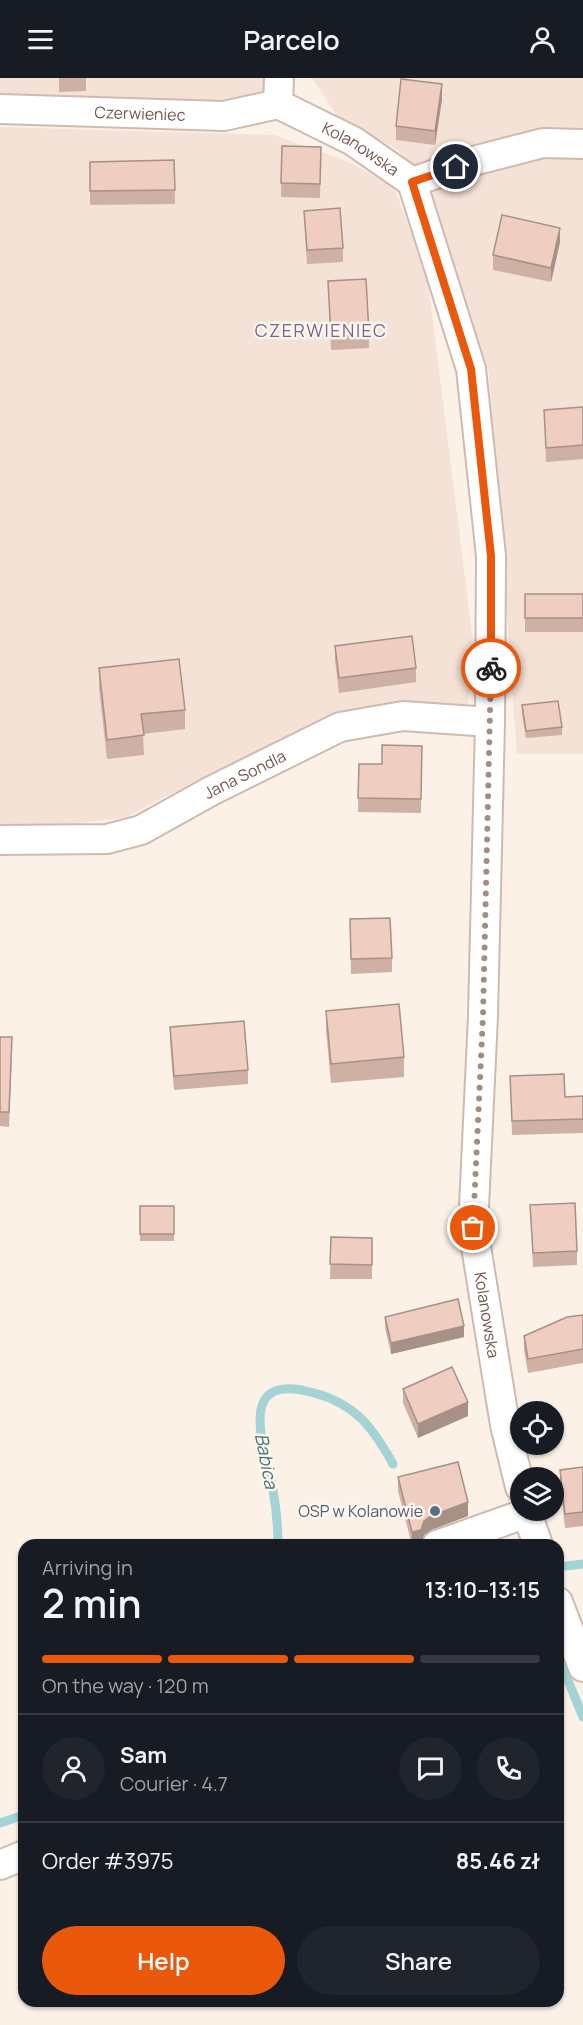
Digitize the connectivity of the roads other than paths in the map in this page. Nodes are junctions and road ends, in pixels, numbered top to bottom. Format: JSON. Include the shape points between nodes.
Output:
{"nodes":[{"id":1,"x":279,"y":91,"type":"edge"},
{"id":2,"x":0,"y":110,"type":"edge"},
{"id":3,"x":583,"y":144,"type":"edge"},
{"id":4,"x":412,"y":182,"type":"junction"},
{"id":5,"x":490,"y":722,"type":"junction"},
{"id":6,"x":0,"y":840,"type":"edge"},
{"id":7,"x":516,"y":1467,"type":"edge"},
{"id":8,"x":510,"y":1511,"type":"edge"},
{"id":9,"x":530,"y":1521,"type":"edge"},
{"id":10,"x":450,"y":1539,"type":"edge"},
{"id":11,"x":536,"y":1539,"type":"edge"},
{"id":12,"x":564,"y":1618,"type":"edge"},
{"id":13,"x":583,"y":1667,"type":"edge"},
{"id":14,"x":18,"y":1857,"type":"edge"},
{"id":15,"x":0,"y":1864,"type":"edge"}],
"edges":[{"from":1,"to":2,"type":"street","name":"Czerwieniec","via":[[224,116]]},
{"from":1,"to":4,"type":"street","name":"Kolanowska"},
{"from":3,"to":4,"type":"street","via":[[543,144],[477,160]]},
{"from":4,"to":5,"type":"street","name":"Kolanowska","via":[[471,369],[491,556]]},
{"from":5,"to":6,"type":"street","name":"Jana Sondla","via":[[403,716],[340,727],[141,830],[107,839]]},
{"from":5,"to":7,"type":"street","name":"Kolanowska","via":[[473,1228],[505,1425]]},
{"from":8,"to":10,"type":"street"},
{"from":9,"to":11,"type":"street","name":"Kolanowska"},
{"from":12,"to":13,"type":"street"},
{"from":14,"to":15,"type":"street"}]}
